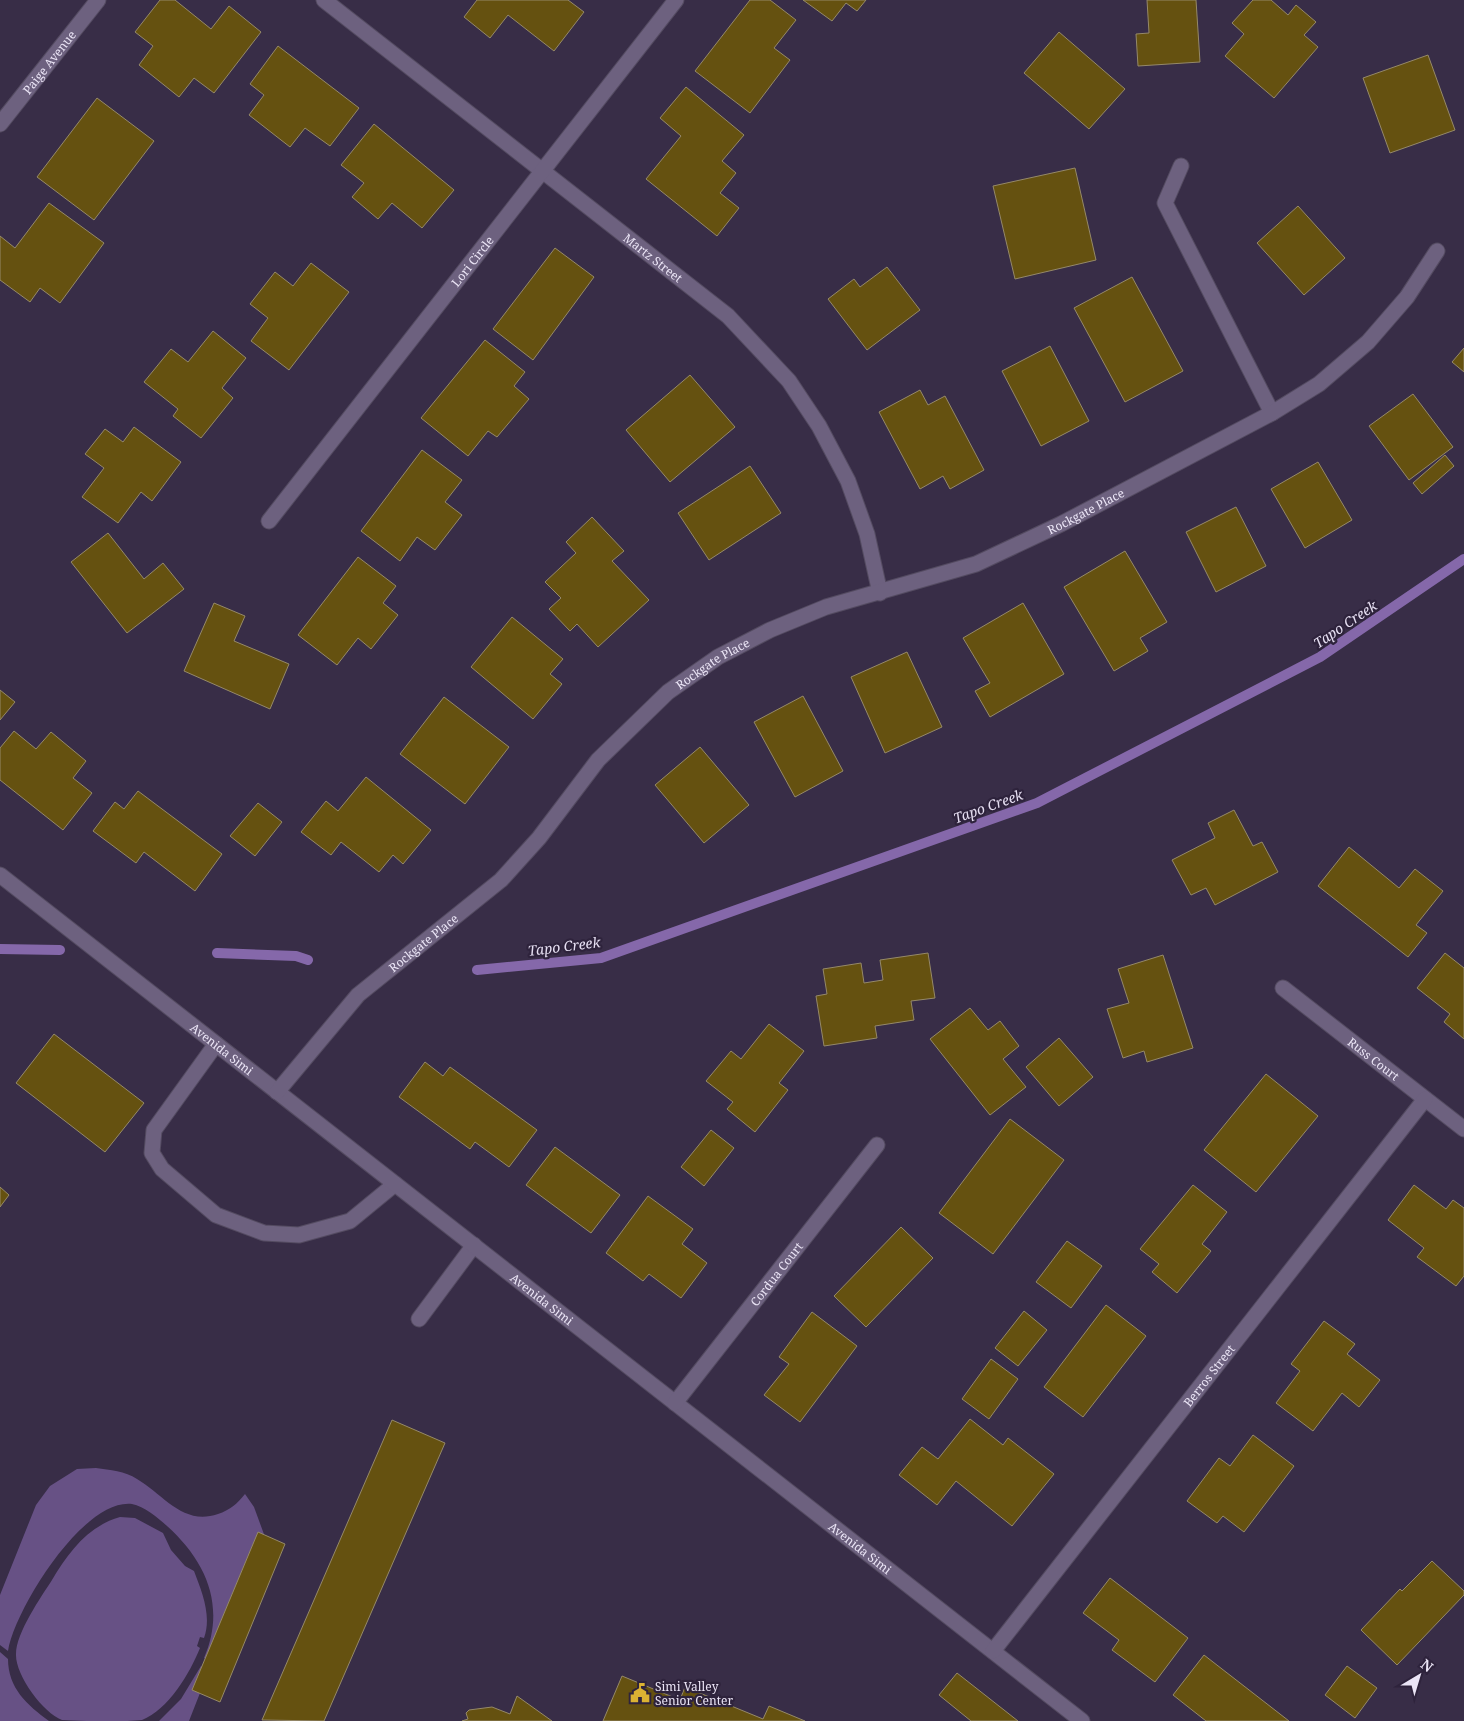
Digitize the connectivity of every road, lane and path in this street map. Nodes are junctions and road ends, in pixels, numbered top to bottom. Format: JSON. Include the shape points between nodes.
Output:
{"nodes":[{"id":1,"x":98,"y":0,"type":"edge"},
{"id":2,"x":324,"y":0,"type":"edge"},
{"id":3,"x":676,"y":0,"type":"edge"},
{"id":4,"x":0,"y":124,"type":"edge"},
{"id":5,"x":1181,"y":166,"type":"dead end"},
{"id":6,"x":543,"y":170,"type":"junction"},
{"id":7,"x":1437,"y":251,"type":"dead end"},
{"id":8,"x":1272,"y":413,"type":"junction"},
{"id":9,"x":269,"y":521,"type":"dead end"},
{"id":10,"x":880,"y":593,"type":"junction"},
{"id":11,"x":0,"y":875,"type":"edge"},
{"id":12,"x":1283,"y":988,"type":"dead end"},
{"id":13,"x":216,"y":1044,"type":"junction"},
{"id":14,"x":278,"y":1092,"type":"junction"},
{"id":15,"x":1425,"y":1099,"type":"junction"},
{"id":16,"x":1464,"y":1129,"type":"edge"},
{"id":17,"x":877,"y":1145,"type":"dead end"},
{"id":18,"x":395,"y":1184,"type":"junction"},
{"id":19,"x":474,"y":1246,"type":"junction"},
{"id":20,"x":419,"y":1319,"type":"dead end"},
{"id":21,"x":675,"y":1403,"type":"junction"},
{"id":22,"x":993,"y":1651,"type":"junction"},
{"id":23,"x":1082,"y":1721,"type":"edge"}],
"edges":[{"from":1,"to":4,"type":"street","name":"Paige Avenue"},
{"from":2,"to":6,"type":"street","name":"Martz Street"},
{"from":3,"to":6,"type":"street","name":"Lori Circle"},
{"from":5,"to":8,"type":"street","via":[[1165,203]]},
{"from":6,"to":9,"type":"street","name":"Lori Circle"},
{"from":6,"to":10,"type":"street","name":"Martz Street","via":[[728,316],[789,381],[819,426],[848,480],[866,534]]},
{"from":7,"to":8,"type":"street","name":"Rockgate Place","via":[[1407,297],[1368,342],[1319,384]]},
{"from":8,"to":10,"type":"street","name":"Rockgate Place","via":[[1061,524],[976,564]]},
{"from":10,"to":14,"type":"street","name":"Rockgate Place","via":[[826,608],[770,630],[718,657],[668,692],[598,760],[539,838],[501,880],[358,995]]},
{"from":11,"to":13,"type":"street","name":"Avenida Simi"},
{"from":12,"to":15,"type":"street","name":"Russ Court"},
{"from":13,"to":14,"type":"street","name":"Avenida Simi"},
{"from":13,"to":18,"type":"street","via":[[154,1130],[152,1153],[162,1168],[216,1215],[264,1233],[299,1236],[350,1221]]},
{"from":14,"to":18,"type":"street","name":"Avenida Simi"},
{"from":15,"to":16,"type":"street","name":"Russ Court"},
{"from":15,"to":22,"type":"street","name":"Berros Street"},
{"from":17,"to":21,"type":"street","name":"Cordua Court"},
{"from":18,"to":19,"type":"street","name":"Avenida Simi"},
{"from":19,"to":20,"type":"street"},
{"from":19,"to":21,"type":"street","name":"Avenida Simi"},
{"from":21,"to":22,"type":"street","name":"Avenida Simi"},
{"from":22,"to":23,"type":"street","name":"Avenida Simi"}]}
